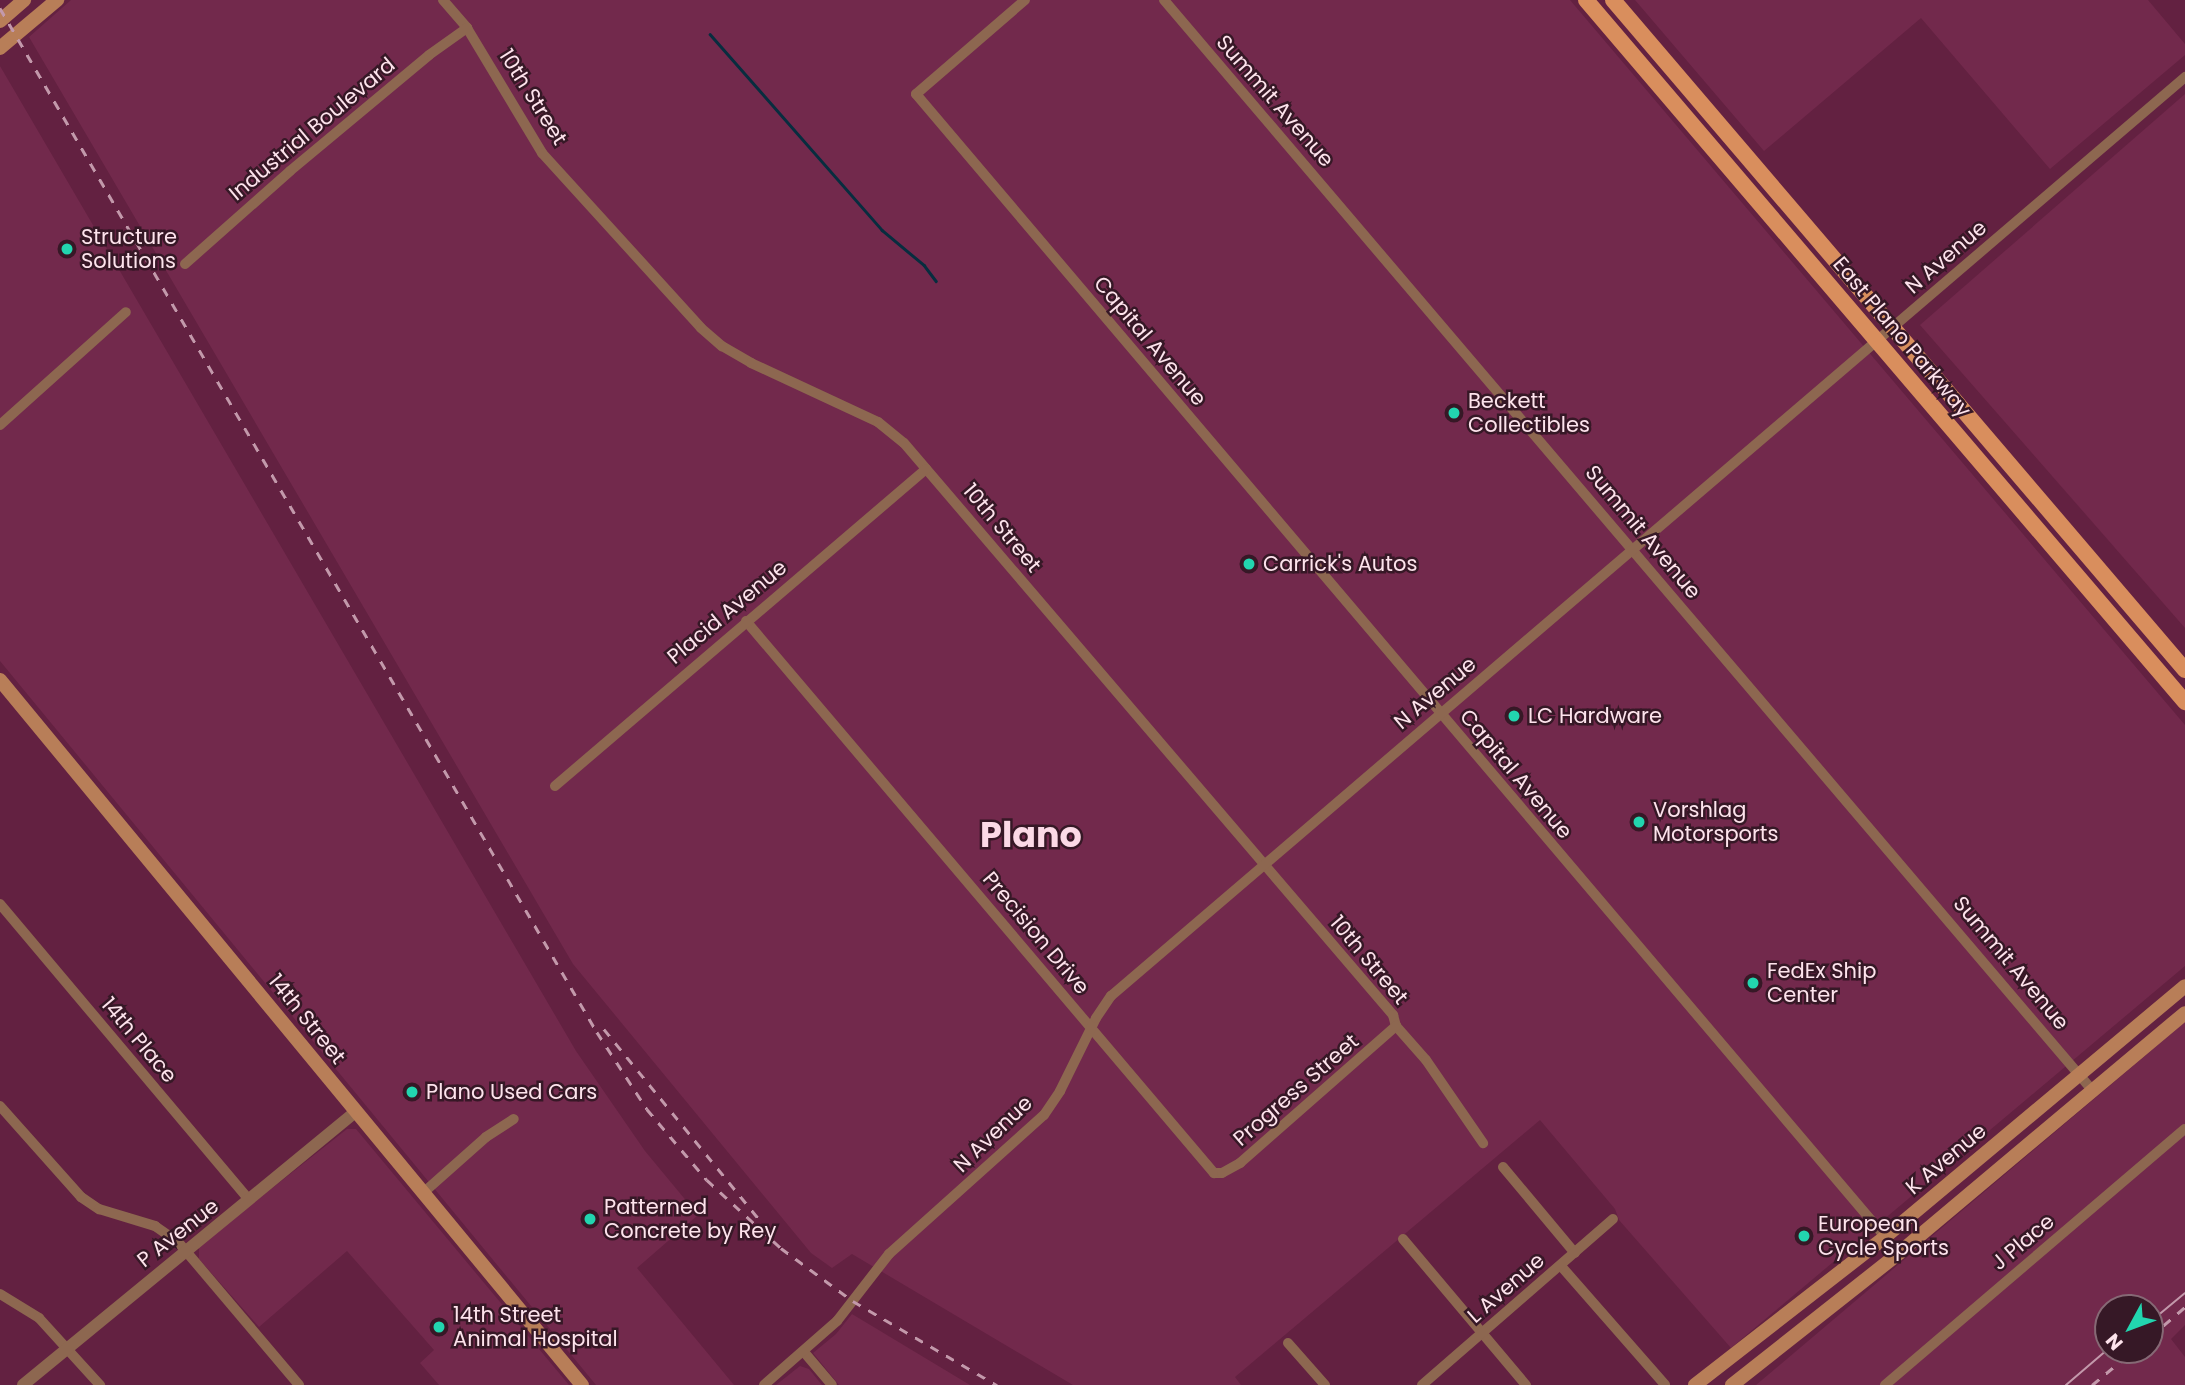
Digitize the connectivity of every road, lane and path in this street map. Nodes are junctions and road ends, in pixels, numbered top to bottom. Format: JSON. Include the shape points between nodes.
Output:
{"nodes":[{"id":1,"x":24,"y":0,"type":"edge"},
{"id":2,"x":57,"y":0,"type":"edge"},
{"id":3,"x":443,"y":0,"type":"edge"},
{"id":4,"x":1025,"y":0,"type":"edge"},
{"id":5,"x":1164,"y":0,"type":"edge"},
{"id":6,"x":1586,"y":0,"type":"edge"},
{"id":7,"x":1613,"y":0,"type":"edge"},
{"id":8,"x":0,"y":21,"type":"edge"},
{"id":9,"x":467,"y":28,"type":"junction"},
{"id":10,"x":0,"y":48,"type":"edge"},
{"id":11,"x":1657,"y":53,"type":"junction"},
{"id":12,"x":1643,"y":65,"type":"junction"},
{"id":13,"x":2185,"y":78,"type":"edge"},
{"id":14,"x":1748,"y":158,"type":"junction"},
{"id":15,"x":1733,"y":171,"type":"junction"},
{"id":16,"x":1793,"y":212,"type":"junction"},
{"id":17,"x":1779,"y":225,"type":"junction"},
{"id":18,"x":185,"y":264,"type":"dead end"},
{"id":19,"x":126,"y":312,"type":"dead end"},
{"id":20,"x":1893,"y":327,"type":"junction"},
{"id":21,"x":1878,"y":340,"type":"junction"},
{"id":22,"x":0,"y":425,"type":"edge"},
{"id":23,"x":1999,"y":451,"type":"junction"},
{"id":24,"x":1983,"y":464,"type":"junction"},
{"id":25,"x":926,"y":469,"type":"junction"},
{"id":26,"x":1633,"y":550,"type":"junction"},
{"id":27,"x":2110,"y":582,"type":"junction"},
{"id":28,"x":2095,"y":596,"type":"junction"},
{"id":29,"x":746,"y":621,"type":"junction"},
{"id":30,"x":2173,"y":656,"type":"junction"},
{"id":31,"x":2185,"y":670,"type":"edge"},
{"id":32,"x":2165,"y":678,"type":"junction"},
{"id":33,"x":0,"y":680,"type":"edge"},
{"id":34,"x":2185,"y":702,"type":"edge"},
{"id":35,"x":1440,"y":713,"type":"junction"},
{"id":36,"x":555,"y":786,"type":"dead end"},
{"id":37,"x":1262,"y":864,"type":"junction"},
{"id":38,"x":0,"y":904,"type":"edge"},
{"id":39,"x":2185,"y":986,"type":"edge"},
{"id":40,"x":2185,"y":1013,"type":"edge"},
{"id":41,"x":1090,"y":1027,"type":"junction"},
{"id":42,"x":1396,"y":1027,"type":"junction"},
{"id":43,"x":2080,"y":1074,"type":"junction"},
{"id":44,"x":2092,"y":1090,"type":"junction"},
{"id":45,"x":0,"y":1106,"type":"edge"},
{"id":46,"x":356,"y":1111,"type":"junction"},
{"id":47,"x":514,"y":1119,"type":"dead end"},
{"id":48,"x":2185,"y":1129,"type":"edge"},
{"id":49,"x":1483,"y":1143,"type":"dead end"},
{"id":50,"x":1503,"y":1167,"type":"dead end"},
{"id":51,"x":1214,"y":1173,"type":"joint"},
{"id":52,"x":423,"y":1193,"type":"junction"},
{"id":53,"x":249,"y":1200,"type":"junction"},
{"id":54,"x":1613,"y":1219,"type":"dead end"},
{"id":55,"x":1885,"y":1237,"type":"junction"},
{"id":56,"x":1403,"y":1239,"type":"dead end"},
{"id":57,"x":184,"y":1252,"type":"junction"},
{"id":58,"x":1575,"y":1253,"type":"junction"},
{"id":59,"x":1899,"y":1253,"type":"junction"},
{"id":60,"x":1561,"y":1266,"type":"junction"},
{"id":61,"x":0,"y":1294,"type":"edge"},
{"id":62,"x":1794,"y":1308,"type":"junction"},
{"id":63,"x":1807,"y":1325,"type":"junction"},
{"id":64,"x":1484,"y":1332,"type":"junction"},
{"id":65,"x":1288,"y":1343,"type":"dead end"},
{"id":66,"x":68,"y":1347,"type":"junction"},
{"id":67,"x":804,"y":1352,"type":"junction"},
{"id":68,"x":23,"y":1385,"type":"edge"},
{"id":69,"x":100,"y":1385,"type":"edge"},
{"id":70,"x":299,"y":1385,"type":"edge"},
{"id":71,"x":582,"y":1385,"type":"edge"},
{"id":72,"x":764,"y":1385,"type":"edge"},
{"id":73,"x":832,"y":1385,"type":"edge"},
{"id":74,"x":1325,"y":1385,"type":"edge"},
{"id":75,"x":1422,"y":1385,"type":"edge"},
{"id":76,"x":1526,"y":1385,"type":"edge"},
{"id":77,"x":1665,"y":1385,"type":"edge"},
{"id":78,"x":1695,"y":1385,"type":"edge"},
{"id":79,"x":1732,"y":1385,"type":"edge"},
{"id":80,"x":1885,"y":1385,"type":"edge"}],
"edges":[{"from":1,"to":8,"type":"main road"},
{"from":2,"to":10,"type":"main road"},
{"from":3,"to":9,"type":"street","name":"10th Street"},
{"from":4,"to":35,"type":"street","name":"Capital Avenue","via":[[916,94]]},
{"from":5,"to":26,"type":"street","name":"Summit Avenue"},
{"from":6,"to":12,"type":"main road","name":"East Plano Parkway"},
{"from":7,"to":11,"type":"main road","name":"East Plano Parkway"},
{"from":9,"to":18,"type":"street","name":"Industrial Boulevard","via":[[290,171]]},
{"from":9,"to":25,"type":"street","name":"10th Street","via":[[542,153],[701,328],[754,365],[878,422]]},
{"from":11,"to":12,"type":"main road"},
{"from":11,"to":14,"type":"main road","name":"East Plano Parkway"},
{"from":12,"to":15,"type":"main road","name":"East Plano Parkway"},
{"from":13,"to":20,"type":"street","name":"N Avenue"},
{"from":14,"to":15,"type":"main road"},
{"from":14,"to":16,"type":"main road","name":"East Plano Parkway"},
{"from":15,"to":17,"type":"main road","name":"East Plano Parkway"},
{"from":16,"to":17,"type":"main road"},
{"from":16,"to":20,"type":"main road","name":"East Plano Parkway"},
{"from":17,"to":21,"type":"main road","name":"East Plano Parkway"},
{"from":19,"to":22,"type":"street"},
{"from":20,"to":21,"type":"street","name":"N Avenue"},
{"from":20,"to":23,"type":"main road","name":"East Plano Parkway"},
{"from":21,"to":24,"type":"main road","name":"East Plano Parkway"},
{"from":21,"to":26,"type":"street","name":"N Avenue"},
{"from":23,"to":24,"type":"main road"},
{"from":23,"to":27,"type":"main road","name":"East Plano Parkway"},
{"from":24,"to":28,"type":"main road","name":"East Plano Parkway"},
{"from":25,"to":29,"type":"street","name":"Placid Avenue"},
{"from":25,"to":37,"type":"street","name":"10th Street"},
{"from":26,"to":35,"type":"street","name":"N Avenue"},
{"from":26,"to":43,"type":"street","name":"Summit Avenue"},
{"from":27,"to":28,"type":"main road"},
{"from":27,"to":30,"type":"main road","name":"East Plano Parkway"},
{"from":28,"to":32,"type":"main road","name":"East Plano Parkway"},
{"from":29,"to":36,"type":"street","name":"Placid Avenue"},
{"from":29,"to":41,"type":"street","name":"Precision Drive"},
{"from":30,"to":31,"type":"main road","name":"East Plano Parkway"},
{"from":30,"to":32,"type":"main road"},
{"from":32,"to":34,"type":"main road","name":"East Plano Parkway"},
{"from":33,"to":46,"type":"main road","name":"14th Street"},
{"from":35,"to":37,"type":"street","name":"N Avenue"},
{"from":35,"to":55,"type":"street","name":"Capital Avenue"},
{"from":37,"to":41,"type":"street","name":"N Avenue","via":[[1111,996]]},
{"from":37,"to":42,"type":"street","name":"10th Street","via":[[1393,1015]]},
{"from":38,"to":53,"type":"street","name":"14th Place"},
{"from":39,"to":43,"type":"main road","name":"K Avenue"},
{"from":40,"to":44,"type":"main road","name":"K Avenue"},
{"from":41,"to":51,"type":"street","name":"Precision Drive"},
{"from":41,"to":67,"type":"street","name":"N Avenue","via":[[1044,1115],[890,1254],[837,1321]]},
{"from":42,"to":49,"type":"street","name":"10th Street","via":[[1426,1060]]},
{"from":42,"to":51,"type":"street","name":"Progress Street","via":[[1256,1150],[1228,1170]]},
{"from":43,"to":44,"type":"street","name":"Summit Avenue"},
{"from":43,"to":55,"type":"main road","name":"K Avenue"},
{"from":44,"to":59,"type":"main road","name":"K Avenue"},
{"from":45,"to":57,"type":"street","via":[[81,1197],[99,1209],[155,1226],[179,1242]]},
{"from":46,"to":52,"type":"main road","name":"14th Street"},
{"from":46,"to":53,"type":"street","name":"P Avenue"},
{"from":47,"to":52,"type":"street","via":[[486,1137]]},
{"from":48,"to":80,"type":"street","name":"J Place"},
{"from":50,"to":58,"type":"street"},
{"from":52,"to":71,"type":"main road","name":"14th Street"},
{"from":53,"to":57,"type":"street","name":"P Avenue"},
{"from":54,"to":58,"type":"street","name":"L Avenue"},
{"from":55,"to":59,"type":"street","name":"Capital Avenue"},
{"from":55,"to":62,"type":"main road","name":"K Avenue"},
{"from":56,"to":64,"type":"street"},
{"from":57,"to":66,"type":"street","name":"P Avenue"},
{"from":57,"to":70,"type":"street"},
{"from":58,"to":60,"type":"street","name":"L Avenue"},
{"from":59,"to":63,"type":"main road","name":"K Avenue"},
{"from":60,"to":64,"type":"street","name":"L Avenue"},
{"from":60,"to":77,"type":"street"},
{"from":61,"to":66,"type":"street","via":[[39,1318]]},
{"from":62,"to":63,"type":"main road"},
{"from":62,"to":78,"type":"main road","name":"K Avenue"},
{"from":63,"to":79,"type":"main road","name":"K Avenue"},
{"from":64,"to":75,"type":"street","name":"L Avenue"},
{"from":64,"to":76,"type":"street"},
{"from":65,"to":74,"type":"street"},
{"from":66,"to":68,"type":"street","name":"P Avenue"},
{"from":66,"to":69,"type":"street"},
{"from":67,"to":72,"type":"street","name":"N Avenue"},
{"from":67,"to":73,"type":"street"}]}
